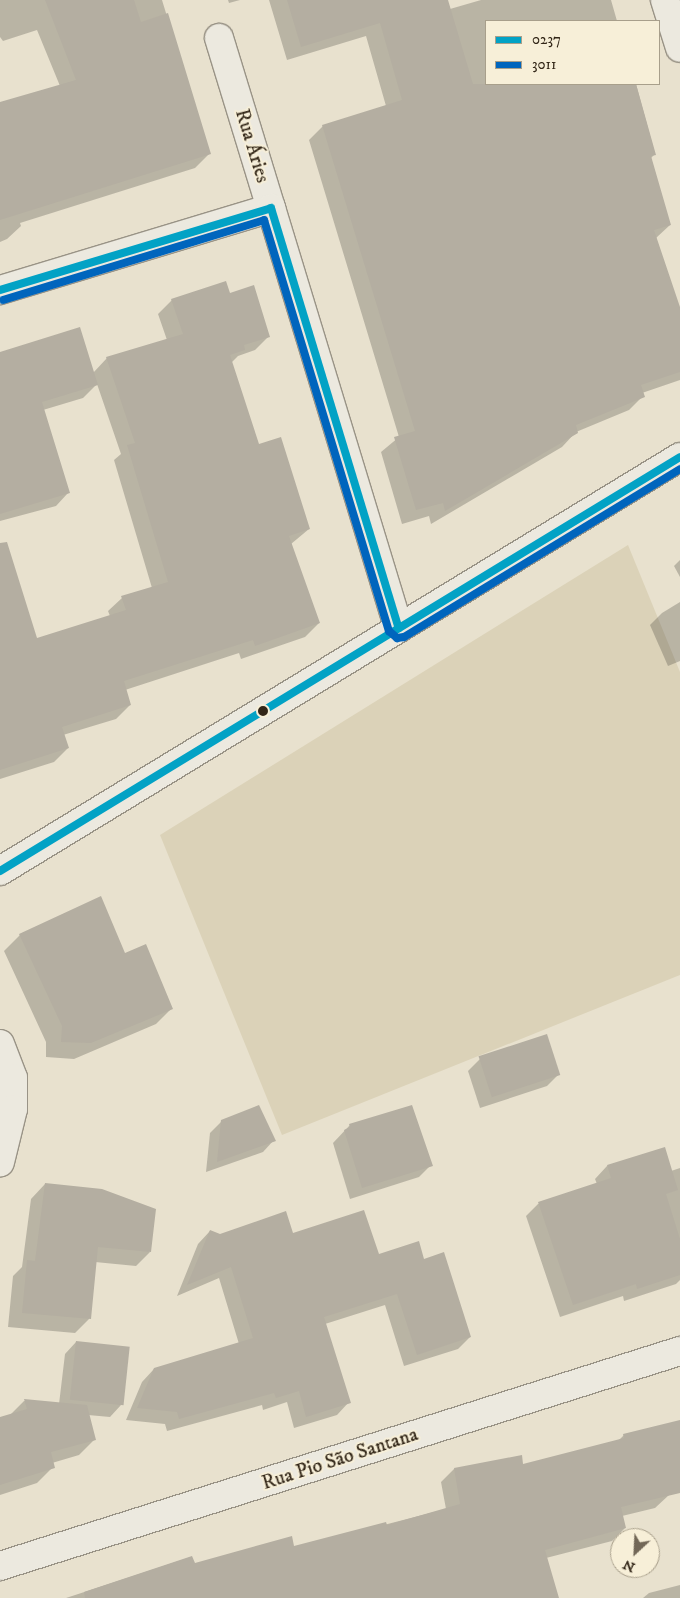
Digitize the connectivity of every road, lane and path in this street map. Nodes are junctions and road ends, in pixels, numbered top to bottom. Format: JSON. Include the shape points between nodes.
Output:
{"nodes":[{"id":1,"x":665,"y":0,"type":"edge"},
{"id":2,"x":219,"y":38,"type":"dead end"},
{"id":3,"x":680,"y":48,"type":"edge"},
{"id":4,"x":271,"y":208,"type":"junction"},
{"id":5,"x":0,"y":290,"type":"edge"},
{"id":6,"x":680,"y":457,"type":"edge"},
{"id":7,"x":399,"y":628,"type":"junction"},
{"id":8,"x":0,"y":871,"type":"edge"},
{"id":9,"x":0,"y":1044,"type":"edge"},
{"id":10,"x":0,"y":1162,"type":"edge"},
{"id":11,"x":680,"y":1351,"type":"edge"},
{"id":12,"x":0,"y":1566,"type":"edge"}],
"edges":[{"from":1,"to":3,"type":"street"},
{"from":2,"to":4,"type":"street","name":"Rua Áries"},
{"from":4,"to":5,"type":"street"},
{"from":4,"to":7,"type":"street","name":"Rua Áries"},
{"from":6,"to":7,"type":"street"},
{"from":7,"to":8,"type":"street"},
{"from":9,"to":10,"type":"street","via":[[13,1078],[13,1109]]},
{"from":11,"to":12,"type":"street","name":"Rua Pio São Santana"}]}
